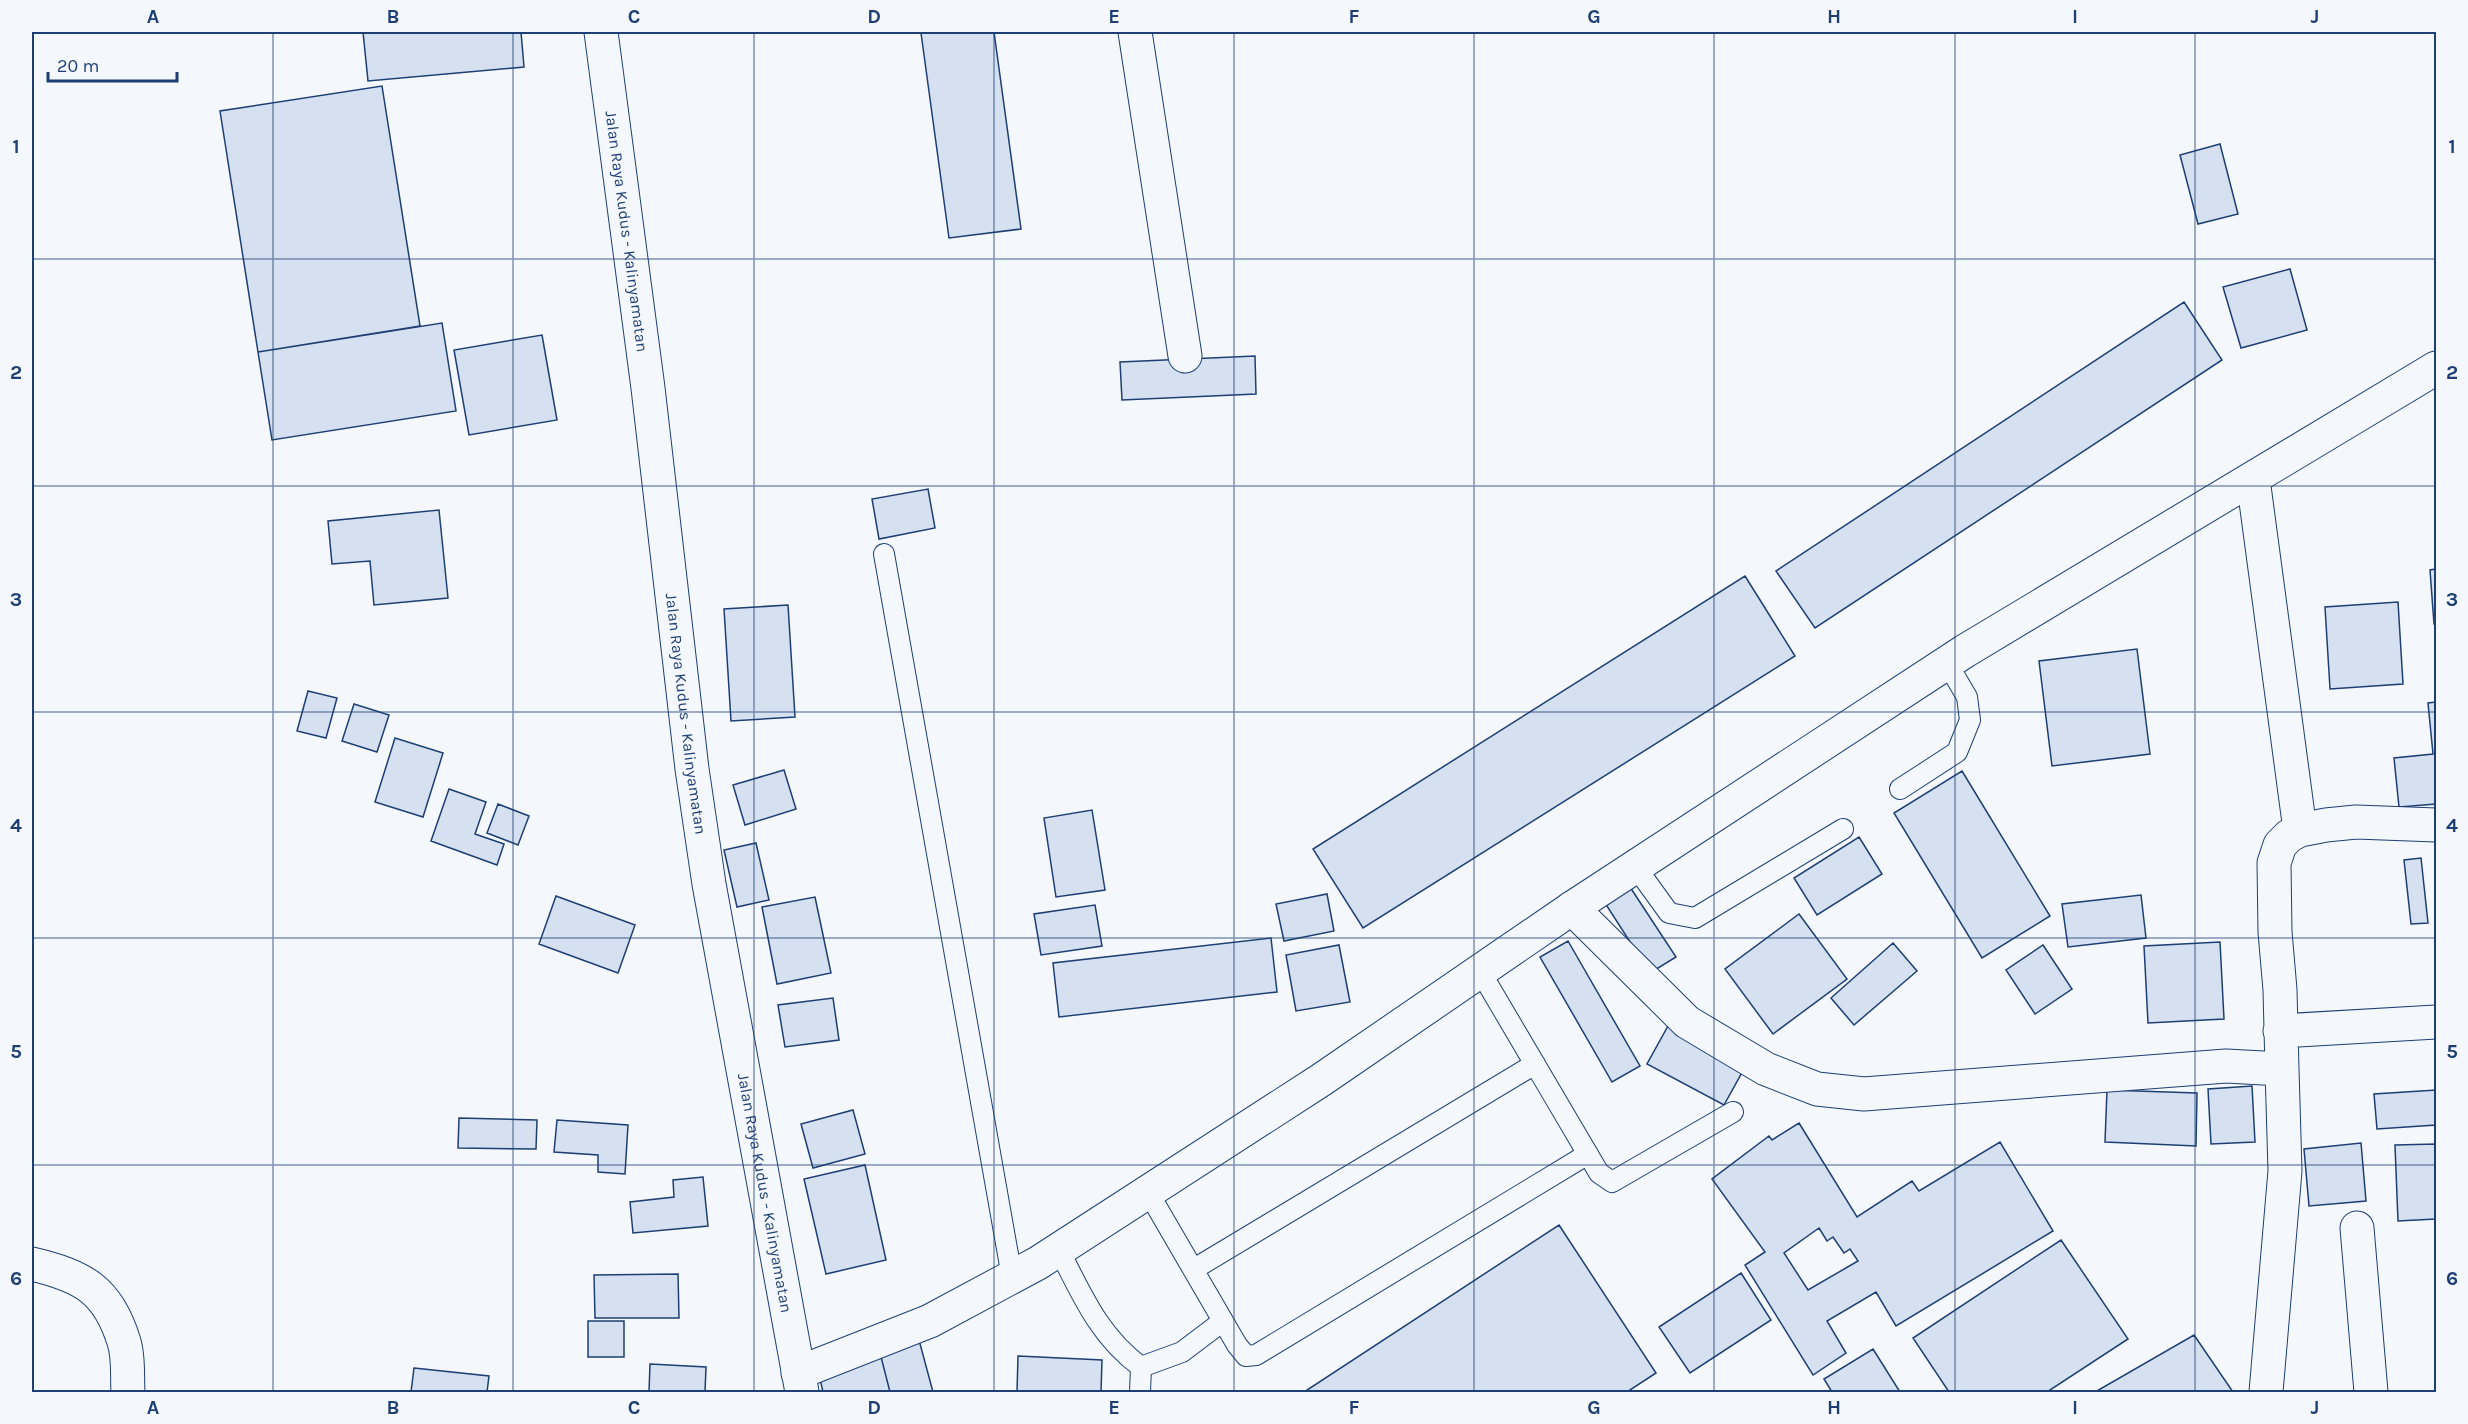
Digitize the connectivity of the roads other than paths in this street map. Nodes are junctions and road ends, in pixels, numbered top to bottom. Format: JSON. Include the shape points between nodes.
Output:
{"nodes":[{"id":1,"x":601,"y":32,"type":"edge"},
{"id":2,"x":1135,"y":32,"type":"edge"},
{"id":3,"x":1185,"y":356,"type":"dead end"},
{"id":4,"x":2436,"y":368,"type":"edge"},
{"id":5,"x":2253,"y":478,"type":"junction"},
{"id":6,"x":884,"y":554,"type":"dead end"},
{"id":7,"x":1947,"y":663,"type":"junction"},
{"id":8,"x":1900,"y":789,"type":"dead end"},
{"id":9,"x":2436,"y":825,"type":"edge"},
{"id":10,"x":1843,"y":829,"type":"dead end"},
{"id":11,"x":2300,"y":830,"type":"junction"},
{"id":12,"x":1635,"y":866,"type":"junction"},
{"id":13,"x":1572,"y":908,"type":"junction"},
{"id":14,"x":1480,"y":971,"type":"junction"},
{"id":15,"x":2436,"y":1022,"type":"edge"},
{"id":16,"x":2280,"y":1031,"type":"junction"},
{"id":17,"x":1535,"y":1065,"type":"junction"},
{"id":18,"x":2282,"y":1069,"type":"junction"},
{"id":19,"x":1733,"y":1112,"type":"dead end"},
{"id":20,"x":1588,"y":1154,"type":"junction"},
{"id":21,"x":1148,"y":1192,"type":"junction"},
{"id":22,"x":2357,"y":1228,"type":"dead end"},
{"id":23,"x":1059,"y":1250,"type":"junction"},
{"id":24,"x":32,"y":1264,"type":"edge"},
{"id":25,"x":1194,"y":1269,"type":"junction"},
{"id":26,"x":1011,"y":1277,"type":"junction"},
{"id":27,"x":1223,"y":1321,"type":"junction"},
{"id":28,"x":1141,"y":1367,"type":"junction"},
{"id":29,"x":800,"y":1383,"type":"edge"},
{"id":30,"x":129,"y":1392,"type":"edge"},
{"id":31,"x":1140,"y":1392,"type":"edge"},
{"id":32,"x":2266,"y":1392,"type":"edge"},
{"id":33,"x":2371,"y":1392,"type":"edge"}],
"edges":[{"from":1,"to":29,"type":"street","name":"Jalan Raya Kudus - Kalinyamatan","via":[[648,388],[692,769],[709,884]]},
{"from":2,"to":3,"type":"street"},
{"from":4,"to":5,"type":"street"},
{"from":5,"to":7,"type":"street"},
{"from":5,"to":11,"type":"street"},
{"from":6,"to":26,"type":"lane"},
{"from":7,"to":8,"type":"lane","via":[[1967,697],[1970,720],[1957,752]]},
{"from":7,"to":12,"type":"street"},
{"from":9,"to":11,"type":"street","via":[[2356,822]]},
{"from":10,"to":12,"type":"lane","via":[[1695,918],[1669,913]]},
{"from":11,"to":16,"type":"street","via":[[2280,845],[2274,863]]},
{"from":12,"to":13,"type":"street"},
{"from":13,"to":14,"type":"street"},
{"from":13,"to":18,"type":"street","via":[[1687,1022],[1766,1069],[1817,1089],[1864,1094],[2226,1066]]},
{"from":14,"to":17,"type":"lane"},
{"from":14,"to":21,"type":"street","via":[[1322,1080]]},
{"from":15,"to":16,"type":"street"},
{"from":16,"to":18,"type":"street"},
{"from":17,"to":20,"type":"lane"},
{"from":17,"to":25,"type":"lane"},
{"from":18,"to":32,"type":"street","via":[[2285,1171]]},
{"from":19,"to":20,"type":"lane","via":[[1612,1182],[1599,1173]]},
{"from":20,"to":27,"type":"lane","via":[[1256,1355],[1245,1356]]},
{"from":21,"to":23,"type":"street"},
{"from":21,"to":25,"type":"lane"},
{"from":22,"to":33,"type":"street"},
{"from":23,"to":26,"type":"street"},
{"from":23,"to":28,"type":"lane","via":[[1095,1320],[1120,1352]]},
{"from":24,"to":30,"type":"street","via":[[62,1272],[97,1290],[125,1343]]},
{"from":25,"to":27,"type":"lane"},
{"from":26,"to":29,"type":"street"},
{"from":27,"to":28,"type":"lane","via":[[1182,1352]]},
{"from":28,"to":31,"type":"lane"}]}
